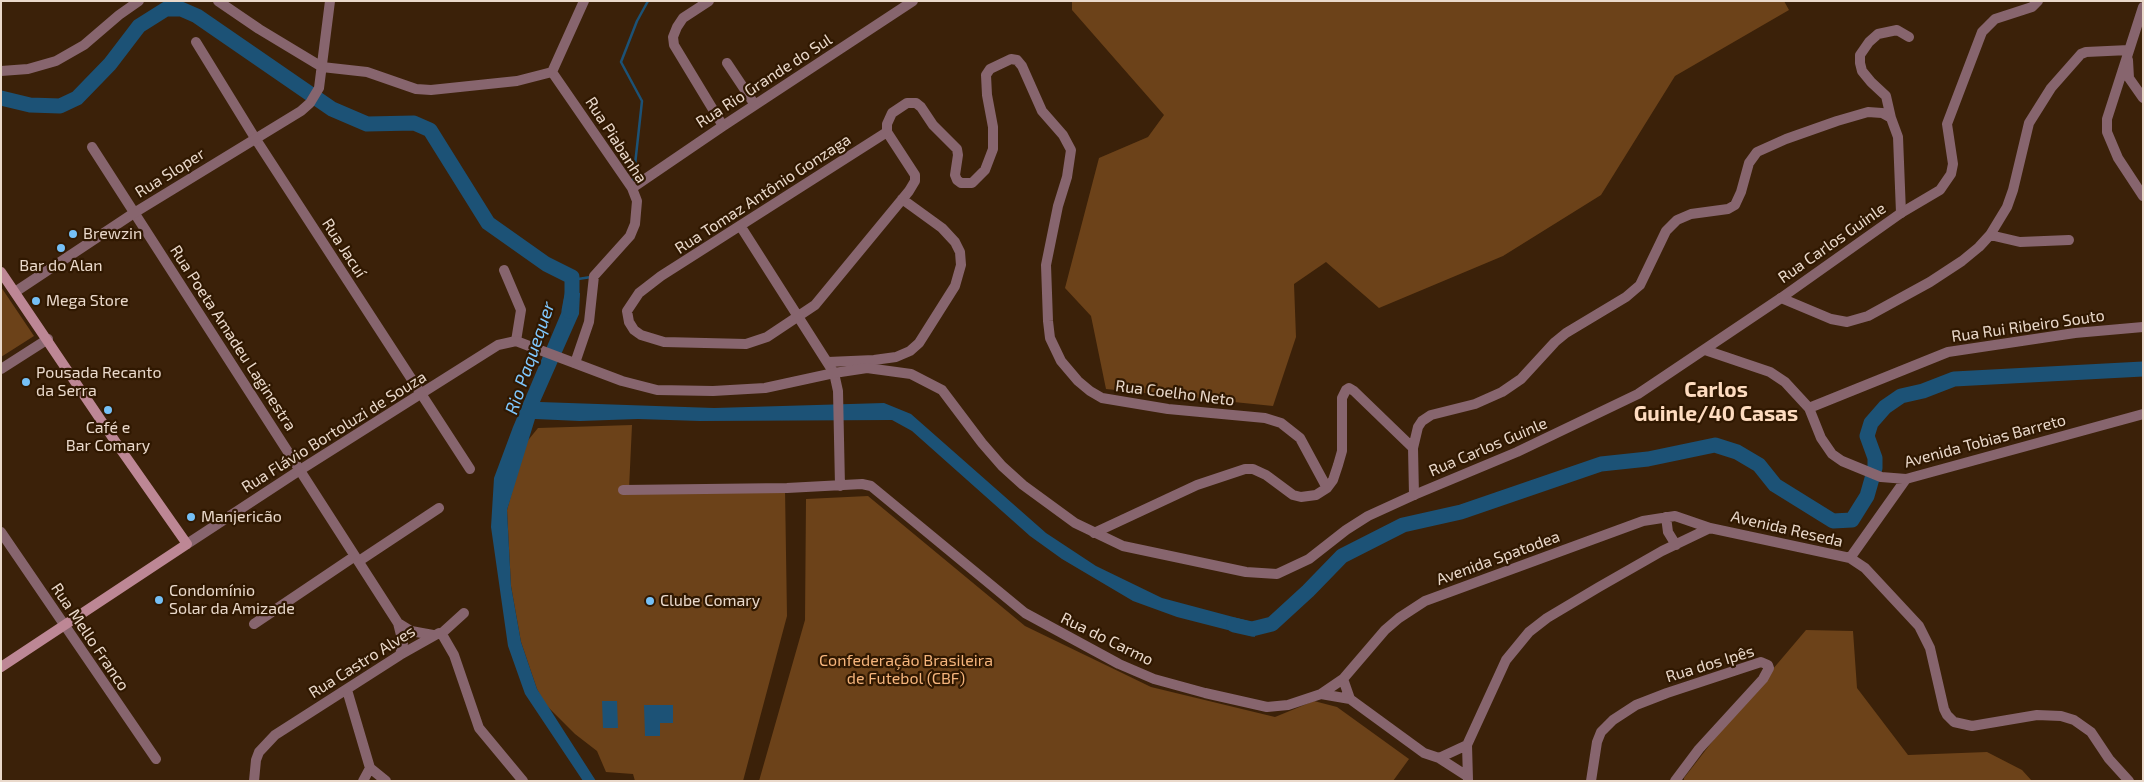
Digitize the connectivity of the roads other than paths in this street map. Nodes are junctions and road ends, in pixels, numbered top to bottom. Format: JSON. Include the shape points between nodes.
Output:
{"nodes":[{"id":1,"x":139,"y":1,"type":"edge"},
{"id":2,"x":218,"y":1,"type":"edge"},
{"id":3,"x":330,"y":1,"type":"edge"},
{"id":4,"x":584,"y":1,"type":"edge"},
{"id":5,"x":709,"y":1,"type":"edge"},
{"id":6,"x":913,"y":1,"type":"edge"},
{"id":7,"x":2038,"y":1,"type":"edge"},
{"id":8,"x":2143,"y":7,"type":"edge"},
{"id":9,"x":1909,"y":37,"type":"dead end"},
{"id":10,"x":196,"y":42,"type":"dead end"},
{"id":11,"x":2128,"y":52,"type":"junction"},
{"id":12,"x":727,"y":63,"type":"dead end"},
{"id":13,"x":322,"y":66,"type":"junction"},
{"id":14,"x":1,"y":71,"type":"edge"},
{"id":15,"x":552,"y":72,"type":"junction"},
{"id":16,"x":2143,"y":98,"type":"edge"},
{"id":17,"x":755,"y":105,"type":"junction"},
{"id":18,"x":1891,"y":118,"type":"junction"},
{"id":19,"x":723,"y":126,"type":"junction"},
{"id":20,"x":888,"y":132,"type":"junction"},
{"id":21,"x":255,"y":138,"type":"junction"},
{"id":22,"x":92,"y":146,"type":"dead end"},
{"id":23,"x":632,"y":188,"type":"junction"},
{"id":24,"x":2143,"y":196,"type":"edge"},
{"id":25,"x":902,"y":199,"type":"junction"},
{"id":26,"x":134,"y":213,"type":"junction"},
{"id":27,"x":1901,"y":213,"type":"junction"},
{"id":28,"x":741,"y":227,"type":"junction"},
{"id":29,"x":1990,"y":235,"type":"junction"},
{"id":30,"x":2069,"y":240,"type":"dead end"},
{"id":31,"x":504,"y":270,"type":"dead end"},
{"id":32,"x":1,"y":272,"type":"edge"},
{"id":33,"x":15,"y":292,"type":"junction"},
{"id":34,"x":1781,"y":298,"type":"junction"},
{"id":35,"x":798,"y":316,"type":"junction"},
{"id":36,"x":2143,"y":327,"type":"edge"},
{"id":37,"x":48,"y":339,"type":"junction"},
{"id":38,"x":516,"y":342,"type":"junction"},
{"id":39,"x":1705,"y":350,"type":"junction"},
{"id":40,"x":828,"y":362,"type":"junction"},
{"id":41,"x":575,"y":363,"type":"junction"},
{"id":42,"x":1,"y":370,"type":"edge"},
{"id":43,"x":834,"y":373,"type":"junction"},
{"id":44,"x":421,"y":395,"type":"junction"},
{"id":45,"x":1809,"y":408,"type":"junction"},
{"id":46,"x":2143,"y":414,"type":"edge"},
{"id":47,"x":1413,"y":448,"type":"junction"},
{"id":48,"x":470,"y":469,"type":"dead end"},
{"id":49,"x":300,"y":470,"type":"junction"},
{"id":50,"x":1906,"y":479,"type":"junction"},
{"id":51,"x":840,"y":486,"type":"junction"},
{"id":52,"x":1327,"y":488,"type":"junction"},
{"id":53,"x":623,"y":490,"type":"dead end"},
{"id":54,"x":1414,"y":495,"type":"junction"},
{"id":55,"x":439,"y":508,"type":"dead end"},
{"id":56,"x":1666,"y":517,"type":"junction"},
{"id":57,"x":1710,"y":528,"type":"junction"},
{"id":58,"x":1,"y":532,"type":"edge"},
{"id":59,"x":1094,"y":534,"type":"junction"},
{"id":60,"x":188,"y":544,"type":"junction"},
{"id":61,"x":1676,"y":545,"type":"junction"},
{"id":62,"x":357,"y":558,"type":"junction"},
{"id":63,"x":1850,"y":558,"type":"junction"},
{"id":64,"x":464,"y":613,"type":"dead end"},
{"id":65,"x":398,"y":622,"type":"junction"},
{"id":66,"x":254,"y":624,"type":"dead end"},
{"id":67,"x":64,"y":626,"type":"junction"},
{"id":68,"x":437,"y":634,"type":"junction"},
{"id":69,"x":400,"y":655,"type":"junction"},
{"id":70,"x":1,"y":667,"type":"edge"},
{"id":71,"x":1343,"y":679,"type":"junction"},
{"id":72,"x":347,"y":690,"type":"junction"},
{"id":73,"x":1321,"y":694,"type":"junction"},
{"id":74,"x":1350,"y":700,"type":"junction"},
{"id":75,"x":1467,"y":745,"type":"junction"},
{"id":76,"x":1439,"y":758,"type":"junction"},
{"id":77,"x":156,"y":760,"type":"dead end"},
{"id":78,"x":370,"y":768,"type":"junction"},
{"id":79,"x":1467,"y":778,"type":"edge"},
{"id":80,"x":254,"y":781,"type":"edge"},
{"id":81,"x":363,"y":781,"type":"edge"},
{"id":82,"x":386,"y":781,"type":"edge"},
{"id":83,"x":523,"y":781,"type":"edge"},
{"id":84,"x":1592,"y":781,"type":"edge"},
{"id":85,"x":1676,"y":781,"type":"edge"},
{"id":86,"x":2129,"y":781,"type":"edge"}],
"edges":[{"from":1,"to":14,"type":"street","via":[[84,45],[56,61],[28,69]]},
{"from":2,"to":13,"type":"street"},
{"from":3,"to":13,"type":"street","name":"Rua Sloper"},
{"from":4,"to":15,"type":"street"},
{"from":5,"to":19,"type":"street","via":[[683,18],[673,37],[674,45]]},
{"from":6,"to":17,"type":"street","name":"Rua Rio Grande do Sul"},
{"from":7,"to":27,"type":"street","name":"Rua Carlos Guinle","via":[[2032,8],[1995,19],[1982,32],[1947,124],[1953,164],[1951,174],[1940,190]]},
{"from":8,"to":11,"type":"street"},
{"from":9,"to":18,"type":"street","via":[[1897,30],[1878,34],[1860,55],[1862,70],[1886,96]]},
{"from":10,"to":21,"type":"street","name":"Rua Jacuí"},
{"from":11,"to":16,"type":"street","via":[[2129,78]]},
{"from":11,"to":24,"type":"street","via":[[2107,132],[2118,158]]},
{"from":11,"to":29,"type":"street","via":[[2081,54],[2051,88],[2029,124],[2013,190]]},
{"from":12,"to":17,"type":"street"},
{"from":13,"to":15,"type":"street","via":[[354,70],[408,88],[431,90],[517,81]]},
{"from":13,"to":21,"type":"street","name":"Rua Sloper","via":[[319,88],[310,103]]},
{"from":15,"to":23,"type":"street","name":"Rua Piabanha"},
{"from":17,"to":19,"type":"street","name":"Rua Rio Grande do Sul"},
{"from":18,"to":27,"type":"street","via":[[1898,137]]},
{"from":18,"to":47,"type":"street","via":[[1882,113],[1868,112],[1757,152],[1749,163],[1735,205],[1728,210],[1691,214],[1677,220],[1666,230],[1640,284],[1626,297],[1566,333],[1521,379],[1502,392],[1427,418],[1418,427]]},
{"from":19,"to":23,"type":"street","name":"Rua Rio Grande do Sul"},
{"from":20,"to":25,"type":"street","name":"Rua Tomaz Antônio Gonzaga","via":[[915,175],[913,185]]},
{"from":20,"to":28,"type":"street","name":"Rua Tomaz Antônio Gonzaga"},
{"from":20,"to":52,"type":"street","name":"Rua Coelho Neto","via":[[887,124],[892,113],[902,105],[916,103],[957,149],[957,180],[972,183],[985,170],[992,149],[993,127],[986,74],[1004,62],[1017,60],[1042,111],[1064,135],[1071,150],[1046,264],[1050,338],[1061,360],[1078,381],[1102,398],[1168,409],[1265,418],[1281,423],[1300,438]]},
{"from":21,"to":26,"type":"street","name":"Rua Sloper"},
{"from":21,"to":44,"type":"street","name":"Rua Jacuí"},
{"from":22,"to":26,"type":"street","name":"Rua Poeta Amadeu Laginestra"},
{"from":23,"to":41,"type":"street","name":"Rua Piabanha","via":[[637,201],[635,224],[624,246],[594,276],[589,322]]},
{"from":25,"to":35,"type":"street","name":"Rua Tomaz Antônio Gonzaga","via":[[815,305]]},
{"from":25,"to":40,"type":"street","via":[[956,242],[961,265],[955,286],[919,343],[910,351],[874,360]]},
{"from":26,"to":33,"type":"street","name":"Rua Sloper"},
{"from":26,"to":49,"type":"street","name":"Rua Poeta Amadeu Laginestra"},
{"from":27,"to":34,"type":"street","name":"Rua Carlos Guinle"},
{"from":28,"to":35,"type":"street"},
{"from":28,"to":35,"type":"street","name":"Rua Tomaz Antônio Gonzaga","via":[[639,293],[627,311],[629,322],[641,335],[653,340],[738,344],[754,343],[767,337]]},
{"from":29,"to":30,"type":"street","via":[[2020,242]]},
{"from":29,"to":34,"type":"street","via":[[1962,261],[1930,282],[1855,320],[1831,319]]},
{"from":31,"to":38,"type":"street","via":[[521,310]]},
{"from":32,"to":33,"type":"main road"},
{"from":33,"to":37,"type":"main road"},
{"from":34,"to":39,"type":"street","name":"Rua Carlos Guinle"},
{"from":35,"to":40,"type":"street"},
{"from":36,"to":45,"type":"street","name":"Rua Rui Ribeiro Souto","via":[[2075,333],[1948,352]]},
{"from":37,"to":42,"type":"street"},
{"from":37,"to":60,"type":"main road"},
{"from":38,"to":41,"type":"street","name":"Rua Carlos Guinle"},
{"from":38,"to":44,"type":"street","name":"Rua Flávio Bortoluzi de Souza","via":[[498,345]]},
{"from":39,"to":45,"type":"street","name":"Avenida Tobias Barreto","via":[[1770,372],[1794,390]]},
{"from":39,"to":54,"type":"street","name":"Rua Carlos Guinle","via":[[1638,394],[1518,452]]},
{"from":40,"to":43,"type":"street"},
{"from":41,"to":43,"type":"street","name":"Rua Carlos Guinle","via":[[640,387],[683,392],[765,388]]},
{"from":43,"to":51,"type":"street","via":[[838,390]]},
{"from":43,"to":59,"type":"street","name":"Rua Carlos Guinle","via":[[867,368],[911,374],[933,384],[947,394],[1002,466],[1055,510]]},
{"from":44,"to":48,"type":"street","name":"Rua Jacuí"},
{"from":44,"to":49,"type":"street","name":"Rua Flávio Bortoluzi de Souza"},
{"from":45,"to":50,"type":"street","name":"Avenida Tobias Barreto","via":[[1821,438],[1842,461],[1881,477]]},
{"from":46,"to":50,"type":"street","name":"Avenida Tobias Barreto"},
{"from":47,"to":52,"type":"street","via":[[1349,388],[1342,398],[1342,451],[1333,480]]},
{"from":47,"to":54,"type":"street"},
{"from":49,"to":60,"type":"street","name":"Rua Flávio Bortoluzi de Souza"},
{"from":49,"to":62,"type":"street","name":"Rua Poeta Amadeu Laginestra"},
{"from":50,"to":63,"type":"street"},
{"from":51,"to":53,"type":"street","name":"Rua do Carmo"},
{"from":51,"to":73,"type":"street","name":"Rua do Carmo","via":[[862,484],[875,489],[1025,612],[1143,675],[1267,707],[1288,705]]},
{"from":52,"to":59,"type":"street","via":[[1316,495],[1301,497],[1266,475],[1245,469],[1197,485]]},
{"from":54,"to":59,"type":"street","name":"Rua Carlos Guinle","via":[[1368,516],[1309,559],[1277,574],[1260,574],[1123,546]]},
{"from":55,"to":62,"type":"street"},
{"from":56,"to":57,"type":"street","name":"Avenida Spatodea","via":[[1675,516]]},
{"from":56,"to":61,"type":"street","via":[[1668,532]]},
{"from":56,"to":71,"type":"street","name":"Avenida Spatodea","via":[[1643,521],[1425,601],[1385,630]]},
{"from":57,"to":61,"type":"street","name":"Avenida Reseda"},
{"from":57,"to":63,"type":"street","name":"Avenida Reseda"},
{"from":58,"to":67,"type":"street","name":"Rua Mello Franco"},
{"from":60,"to":67,"type":"main road","name":"Rua Flávio Bortoluzi de Souza"},
{"from":61,"to":75,"type":"street","name":"Avenida Reseda","via":[[1547,618],[1529,632],[1506,660]]},
{"from":62,"to":65,"type":"street","name":"Rua Poeta Amadeu Laginestra"},
{"from":62,"to":66,"type":"street"},
{"from":63,"to":86,"type":"street","name":"Avenida Reseda","via":[[1865,568],[1919,626],[1930,648],[1944,709],[1954,722],[1972,726],[2037,714],[2074,720],[2091,732]]},
{"from":64,"to":68,"type":"street"},
{"from":65,"to":68,"type":"street","via":[[411,631]]},
{"from":65,"to":69,"type":"street","name":"Rua Poeta Amadeu Laginestra","via":[[403,643]]},
{"from":67,"to":70,"type":"main road","name":"Rua Flávio Bortoluzi de Souza"},
{"from":67,"to":77,"type":"street","name":"Rua Mello Franco"},
{"from":68,"to":69,"type":"street","name":"Rua Castro Alves"},
{"from":68,"to":83,"type":"street","name":"Rua Castro Alves","via":[[454,655],[479,728]]},
{"from":69,"to":72,"type":"street","name":"Rua Castro Alves"},
{"from":71,"to":73,"type":"street","name":"Avenida Spatodea"},
{"from":71,"to":74,"type":"street"},
{"from":72,"to":78,"type":"street"},
{"from":72,"to":80,"type":"street","name":"Rua Castro Alves","via":[[266,744],[256,760]]},
{"from":73,"to":74,"type":"street"},
{"from":74,"to":76,"type":"street","via":[[1424,754]]},
{"from":75,"to":76,"type":"street"},
{"from":75,"to":79,"type":"street","name":"Avenida Reseda"},
{"from":76,"to":79,"type":"street"},
{"from":78,"to":81,"type":"street"},
{"from":78,"to":82,"type":"street"},
{"from":84,"to":85,"type":"street","name":"Rua dos Ipês","via":[[1597,742],[1601,732],[1613,720],[1667,693],[1761,662],[1768,665],[1763,679],[1699,749]]}]}
